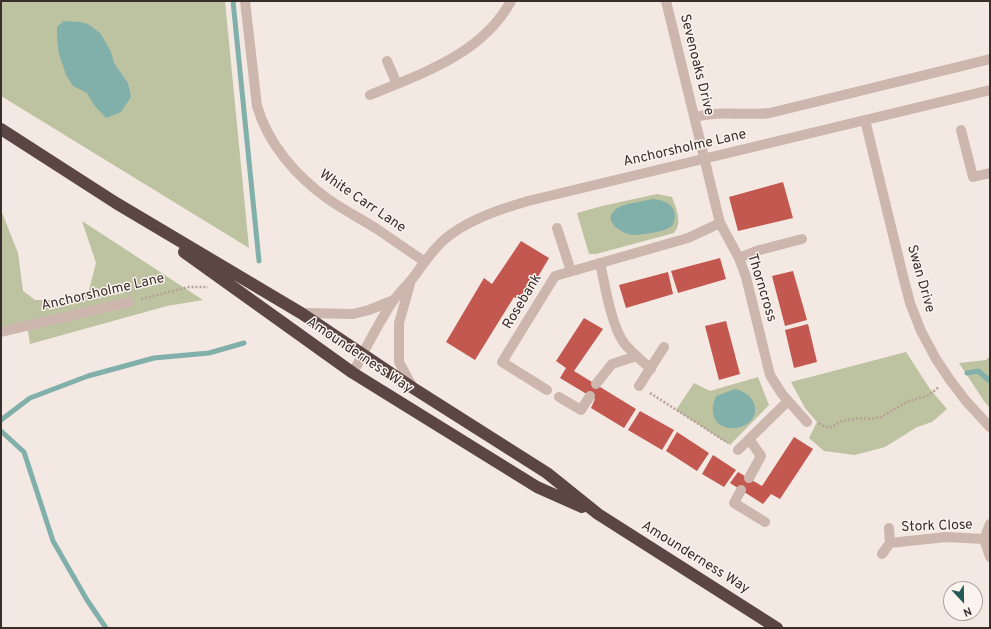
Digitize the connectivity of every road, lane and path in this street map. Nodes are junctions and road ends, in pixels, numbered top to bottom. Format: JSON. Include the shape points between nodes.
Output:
{"nodes":[{"id":1,"x":245,"y":1,"type":"edge"},
{"id":2,"x":511,"y":1,"type":"edge"},
{"id":3,"x":666,"y":1,"type":"edge"},
{"id":4,"x":990,"y":59,"type":"edge"},
{"id":5,"x":388,"y":61,"type":"dead end"},
{"id":6,"x":396,"y":84,"type":"junction"},
{"id":7,"x":990,"y":90,"type":"edge"},
{"id":8,"x":370,"y":95,"type":"dead end"},
{"id":9,"x":694,"y":117,"type":"junction"},
{"id":10,"x":866,"y":120,"type":"junction"},
{"id":11,"x":1,"y":130,"type":"edge"},
{"id":12,"x":961,"y":130,"type":"dead end"},
{"id":13,"x":704,"y":159,"type":"junction"},
{"id":14,"x":990,"y":173,"type":"edge"},
{"id":15,"x":116,"y":203,"type":"junction"},
{"id":16,"x":720,"y":223,"type":"junction"},
{"id":17,"x":557,"y":228,"type":"dead end"},
{"id":18,"x":802,"y":239,"type":"dead end"},
{"id":19,"x":739,"y":258,"type":"junction"},
{"id":20,"x":424,"y":262,"type":"junction"},
{"id":21,"x":600,"y":263,"type":"junction"},
{"id":22,"x":571,"y":271,"type":"junction"},
{"id":23,"x":411,"y":280,"type":"junction"},
{"id":24,"x":213,"y":287,"type":"dead end"},
{"id":25,"x":394,"y":300,"type":"junction"},
{"id":26,"x":128,"y":302,"type":"joint"},
{"id":27,"x":301,"y":313,"type":"junction"},
{"id":28,"x":1,"y":332,"type":"edge"},
{"id":29,"x":664,"y":348,"type":"dead end"},
{"id":30,"x":362,"y":354,"type":"junction"},
{"id":31,"x":637,"y":356,"type":"junction"},
{"id":32,"x":651,"y":369,"type":"junction"},
{"id":33,"x":353,"y":373,"type":"junction"},
{"id":34,"x":950,"y":380,"type":"junction"},
{"id":35,"x":596,"y":384,"type":"dead end"},
{"id":36,"x":639,"y":386,"type":"joint"},
{"id":37,"x":413,"y":388,"type":"junction"},
{"id":38,"x":547,"y":390,"type":"dead end"},
{"id":39,"x":590,"y":396,"type":"dead end"},
{"id":40,"x":559,"y":397,"type":"dead end"},
{"id":41,"x":788,"y":401,"type":"junction"},
{"id":42,"x":807,"y":422,"type":"joint"},
{"id":43,"x":990,"y":427,"type":"edge"},
{"id":44,"x":750,"y":439,"type":"junction"},
{"id":45,"x":738,"y":450,"type":"joint"},
{"id":46,"x":749,"y":478,"type":"dead end"},
{"id":47,"x":741,"y":490,"type":"dead end"},
{"id":48,"x":598,"y":514,"type":"junction"},
{"id":49,"x":765,"y":522,"type":"dead end"},
{"id":50,"x":990,"y":524,"type":"edge"},
{"id":51,"x":889,"y":528,"type":"dead end"},
{"id":52,"x":984,"y":539,"type":"junction"},
{"id":53,"x":890,"y":543,"type":"junction"},
{"id":54,"x":882,"y":554,"type":"dead end"},
{"id":55,"x":990,"y":557,"type":"edge"},
{"id":56,"x":777,"y":628,"type":"edge"}],
"edges":[{"from":1,"to":20,"type":"street","name":"White Carr Lane","via":[[257,106],[263,123],[276,145],[298,172],[328,198]]},
{"from":2,"to":6,"type":"street","via":[[491,28],[464,51],[445,63]]},
{"from":3,"to":9,"type":"street","name":"Sevenoaks Drive"},
{"from":4,"to":9,"type":"street","name":"Anchorsholme Lane","via":[[770,113],[709,113]]},
{"from":5,"to":6,"type":"street"},
{"from":6,"to":8,"type":"street"},
{"from":7,"to":10,"type":"street","name":"Anchorsholme Lane"},
{"from":9,"to":13,"type":"street","name":"Sevenoaks Drive"},
{"from":10,"to":13,"type":"street","name":"Anchorsholme Lane"},
{"from":10,"to":34,"type":"street","name":"Swan Drive","via":[[910,303],[921,331]]},
{"from":11,"to":15,"type":"highway","name":"Amounderness Way"},
{"from":12,"to":14,"type":"street","via":[[974,177]]},
{"from":13,"to":16,"type":"street","name":"Thorncross"},
{"from":13,"to":20,"type":"street","name":"Anchorsholme Lane","via":[[551,195],[481,217],[450,235]]},
{"from":15,"to":27,"type":"highway","name":"Amounderness Way"},
{"from":15,"to":33,"type":"highway","name":"Amounderness Way"},
{"from":16,"to":19,"type":"street","name":"Thorncross"},
{"from":16,"to":21,"type":"street","name":"Rosebank","via":[[688,238]]},
{"from":17,"to":22,"type":"street"},
{"from":18,"to":19,"type":"street"},
{"from":19,"to":41,"type":"street","name":"Thorncross","via":[[770,375]]},
{"from":20,"to":23,"type":"street","name":"Anchorsholme Lane"},
{"from":21,"to":22,"type":"street","name":"Rosebank"},
{"from":21,"to":31,"type":"street","via":[[618,331]]},
{"from":22,"to":38,"type":"street","name":"Rosebank","via":[[555,276],[502,362]]},
{"from":23,"to":25,"type":"street","name":"Anchorsholme Lane"},
{"from":23,"to":37,"type":"street","name":"Anchorsholme Lane","via":[[399,323],[399,362]]},
{"from":24,"to":26,"type":"path","name":"Anchorsholme Lane","via":[[189,287]]},
{"from":25,"to":27,"type":"street","name":"Anchorsholme Lane","via":[[353,314]]},
{"from":25,"to":30,"type":"street","name":"Anchorsholme Lane"},
{"from":26,"to":28,"type":"street","name":"Anchorsholme Lane"},
{"from":27,"to":30,"type":"highway","name":"Amounderness Way"},
{"from":29,"to":32,"type":"street"},
{"from":30,"to":33,"type":"street","name":"Anchorsholme Lane"},
{"from":30,"to":37,"type":"highway","name":"Amounderness Way"},
{"from":31,"to":32,"type":"street"},
{"from":31,"to":35,"type":"street","via":[[612,364]]},
{"from":32,"to":36,"type":"street"},
{"from":33,"to":48,"type":"highway","name":"Amounderness Way","via":[[537,487]]},
{"from":34,"to":42,"type":"path","via":[[929,395],[907,402],[881,417],[842,421],[832,427]]},
{"from":34,"to":43,"type":"street","name":"Swan Drive"},
{"from":36,"to":45,"type":"path"},
{"from":37,"to":48,"type":"highway","name":"Amounderness Way","via":[[547,473]]},
{"from":39,"to":40,"type":"street","via":[[580,410]]},
{"from":41,"to":42,"type":"street","name":"Thorncross"},
{"from":41,"to":44,"type":"street"},
{"from":44,"to":45,"type":"street"},
{"from":44,"to":46,"type":"street","via":[[761,456]]},
{"from":47,"to":49,"type":"street","via":[[734,503]]},
{"from":48,"to":56,"type":"highway","name":"Amounderness Way"},
{"from":50,"to":52,"type":"street","name":"Stork Close"},
{"from":51,"to":53,"type":"street","name":"Stork Close"},
{"from":52,"to":53,"type":"street","name":"Stork Close","via":[[946,537]]},
{"from":52,"to":55,"type":"street","name":"Stork Close"},
{"from":53,"to":54,"type":"street","name":"Stork Close"}]}
